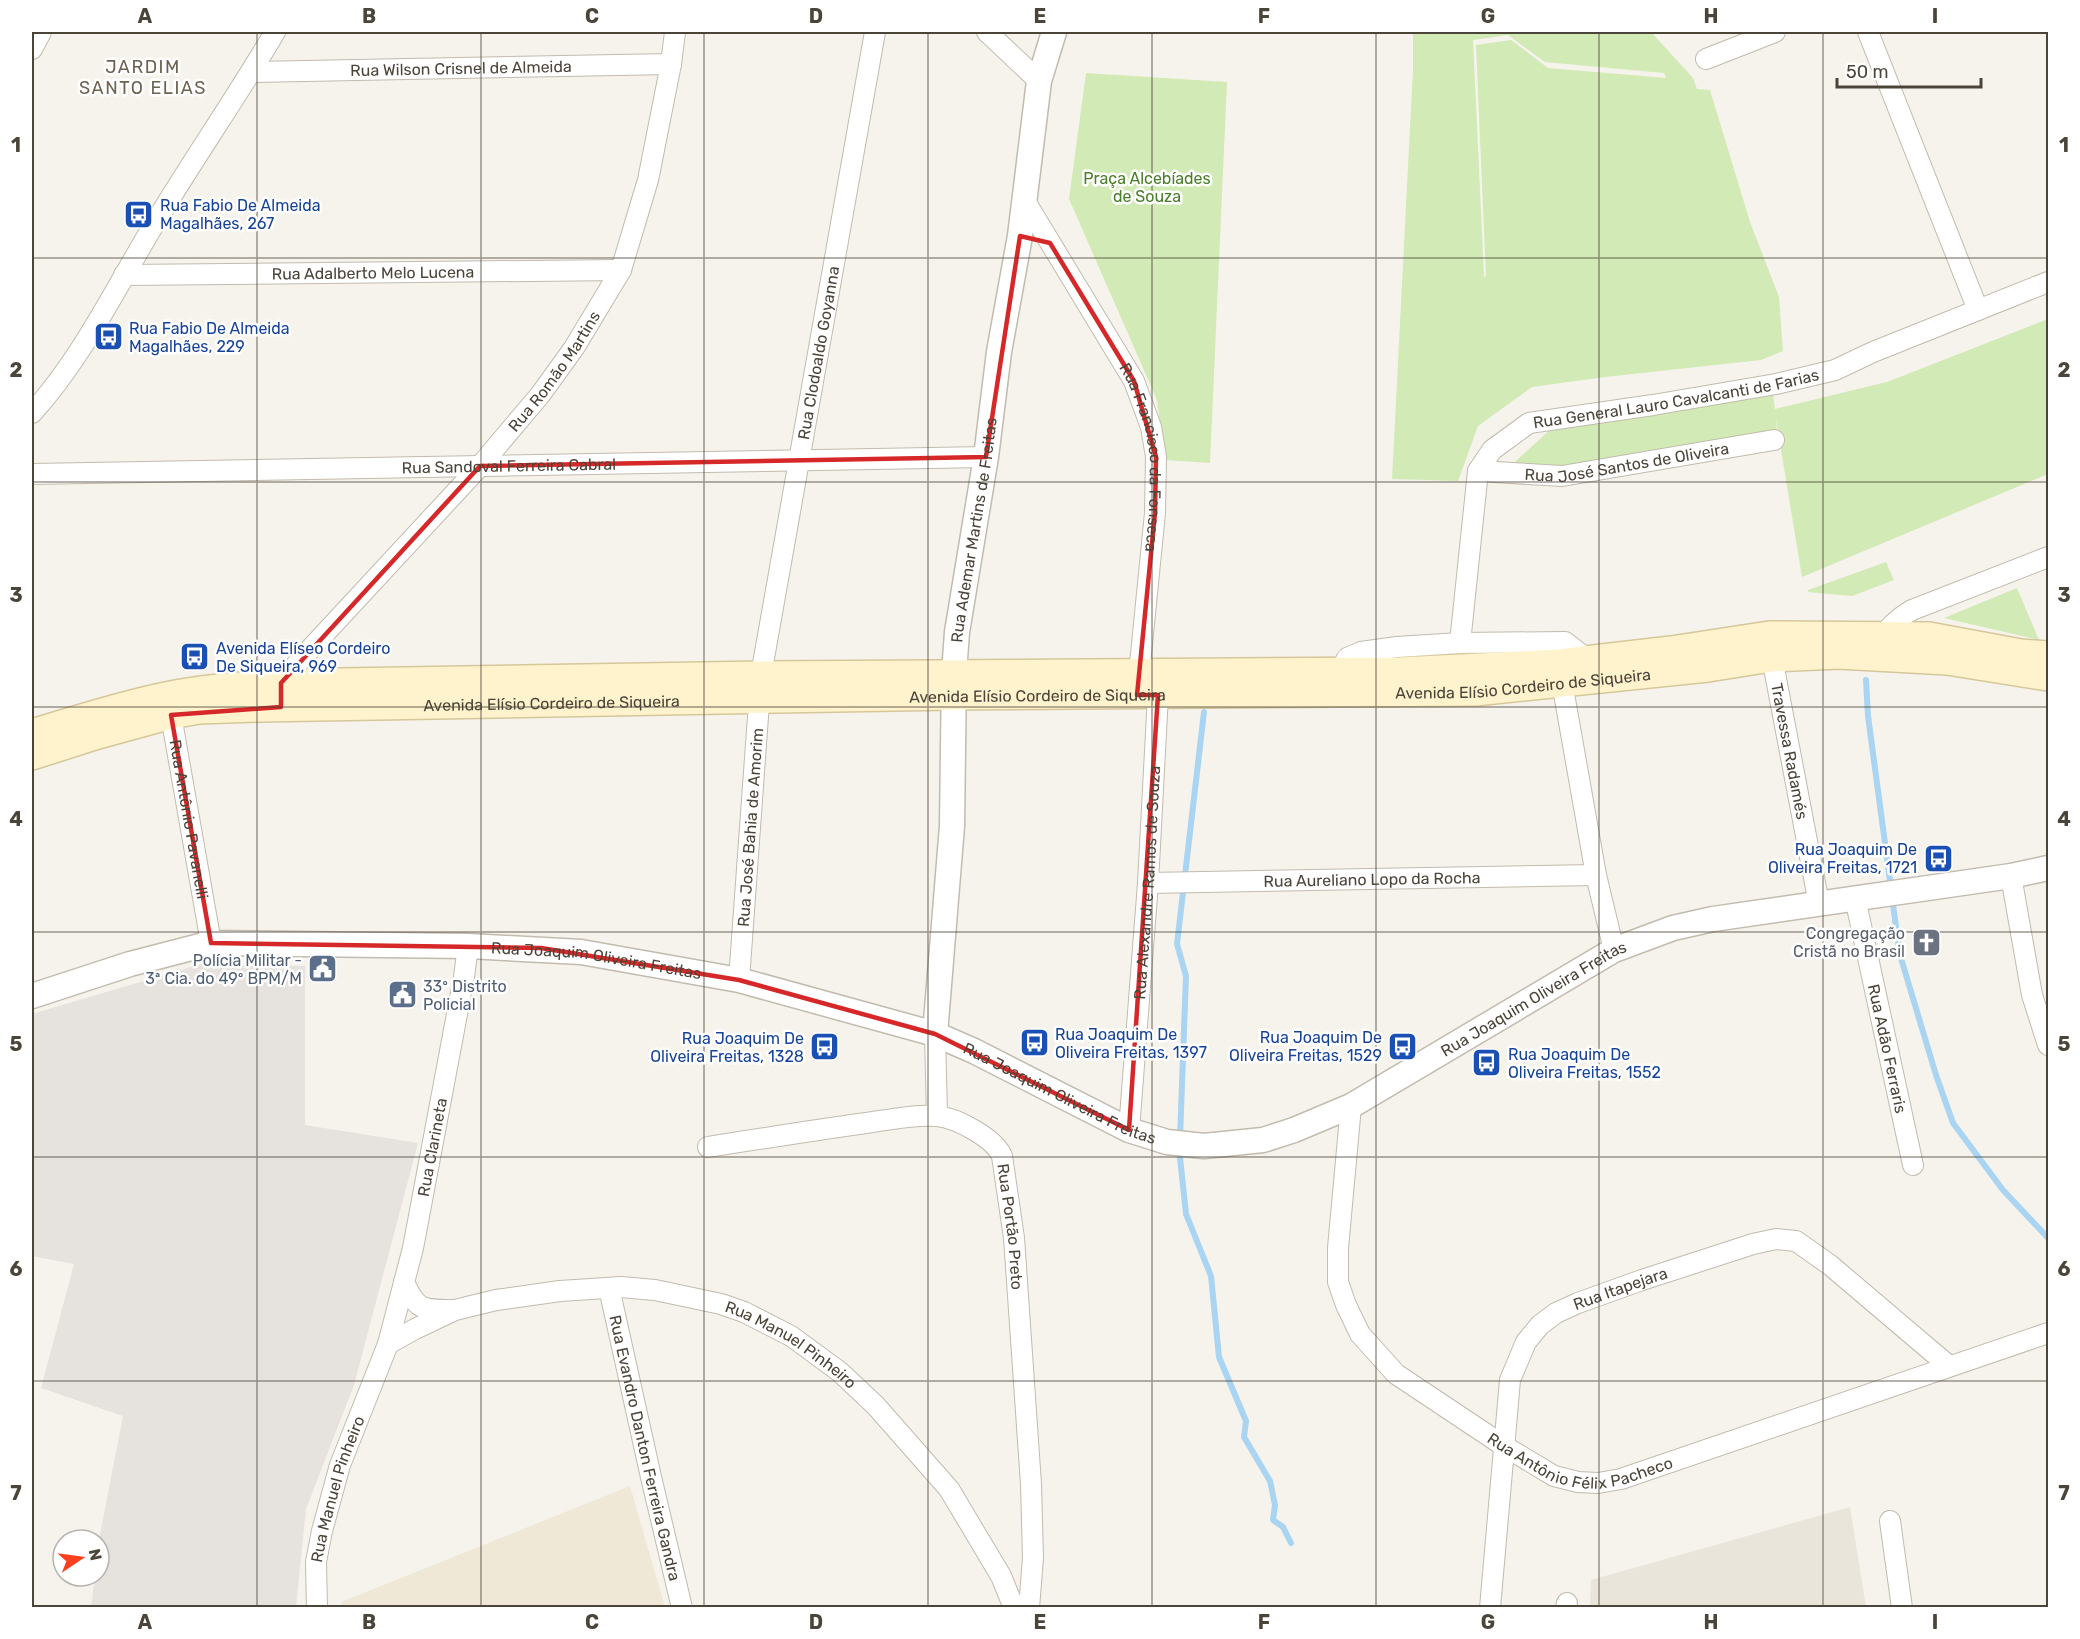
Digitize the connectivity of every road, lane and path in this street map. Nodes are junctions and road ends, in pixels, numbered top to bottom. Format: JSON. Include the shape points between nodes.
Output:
{"nodes":[{"id":1,"x":41,"y":32,"type":"edge"},
{"id":2,"x":275,"y":32,"type":"edge"},
{"id":3,"x":675,"y":32,"type":"edge"},
{"id":4,"x":876,"y":32,"type":"edge"},
{"id":5,"x":987,"y":32,"type":"edge"},
{"id":6,"x":1054,"y":32,"type":"edge"},
{"id":7,"x":1774,"y":32,"type":"edge"},
{"id":8,"x":1868,"y":32,"type":"edge"},
{"id":9,"x":32,"y":49,"type":"edge"},
{"id":10,"x":1706,"y":59,"type":"dead end"},
{"id":11,"x":671,"y":64,"type":"junction"},
{"id":12,"x":251,"y":72,"type":"junction"},
{"id":13,"x":1039,"y":81,"type":"junction"},
{"id":14,"x":1025,"y":201,"type":"junction"},
{"id":15,"x":1020,"y":236,"type":"junction"},
{"id":16,"x":1050,"y":243,"type":"junction"},
{"id":17,"x":621,"y":270,"type":"junction"},
{"id":18,"x":124,"y":275,"type":"junction"},
{"id":19,"x":2049,"y":282,"type":"edge"},
{"id":20,"x":1978,"y":310,"type":"junction"},
{"id":21,"x":32,"y":413,"type":"edge"},
{"id":22,"x":1774,"y":440,"type":"dead end"},
{"id":23,"x":986,"y":457,"type":"junction"},
{"id":24,"x":800,"y":460,"type":"junction"},
{"id":25,"x":480,"y":466,"type":"junction"},
{"id":26,"x":1478,"y":471,"type":"junction"},
{"id":27,"x":32,"y":474,"type":"edge"},
{"id":28,"x":2049,"y":557,"type":"edge"},
{"id":29,"x":1460,"y":643,"type":"junction"},
{"id":30,"x":1770,"y":646,"type":"junction"},
{"id":31,"x":1879,"y":646,"type":"junction"},
{"id":32,"x":2049,"y":655,"type":"edge"},
{"id":33,"x":1587,"y":659,"type":"junction"},
{"id":34,"x":1341,"y":672,"type":"junction"},
{"id":35,"x":1560,"y":673,"type":"junction"},
{"id":36,"x":2049,"y":677,"type":"edge"},
{"id":37,"x":1148,"y":684,"type":"junction"},
{"id":38,"x":954,"y":685,"type":"junction"},
{"id":39,"x":760,"y":687,"type":"junction"},
{"id":40,"x":281,"y":695,"type":"junction"},
{"id":41,"x":169,"y":706,"type":"junction"},
{"id":42,"x":32,"y":733,"type":"edge"},
{"id":43,"x":32,"y":756,"type":"edge"},
{"id":44,"x":2049,"y":868,"type":"edge"},
{"id":45,"x":1596,"y":875,"type":"junction"},
{"id":46,"x":2011,"y":876,"type":"junction"},
{"id":47,"x":1156,"y":883,"type":"junction"},
{"id":48,"x":1866,"y":897,"type":"junction"},
{"id":49,"x":1819,"y":904,"type":"junction"},
{"id":50,"x":211,"y":943,"type":"junction"},
{"id":51,"x":468,"y":946,"type":"junction"},
{"id":52,"x":1614,"y":950,"type":"junction"},
{"id":53,"x":739,"y":980,"type":"junction"},
{"id":54,"x":32,"y":996,"type":"edge"},
{"id":55,"x":935,"y":1034,"type":"junction"},
{"id":56,"x":2049,"y":1045,"type":"edge"},
{"id":57,"x":1351,"y":1106,"type":"junction"},
{"id":58,"x":937,"y":1116,"type":"junction"},
{"id":59,"x":1137,"y":1133,"type":"junction"},
{"id":60,"x":708,"y":1147,"type":"dead end"},
{"id":61,"x":1913,"y":1165,"type":"dead end"},
{"id":62,"x":404,"y":1282,"type":"junction"},
{"id":63,"x":609,"y":1288,"type":"junction"},
{"id":64,"x":455,"y":1310,"type":"junction"},
{"id":65,"x":2049,"y":1333,"type":"edge"},
{"id":66,"x":388,"y":1344,"type":"junction"},
{"id":67,"x":1949,"y":1366,"type":"junction"},
{"id":68,"x":1504,"y":1446,"type":"junction"},
{"id":69,"x":1890,"y":1521,"type":"dead end"},
{"id":70,"x":1033,"y":1558,"type":"junction"},
{"id":71,"x":1001,"y":1576,"type":"junction"},
{"id":72,"x":317,"y":1608,"type":"edge"},
{"id":73,"x":682,"y":1608,"type":"edge"},
{"id":74,"x":1014,"y":1608,"type":"edge"},
{"id":75,"x":1029,"y":1608,"type":"edge"},
{"id":76,"x":1490,"y":1608,"type":"edge"},
{"id":77,"x":1902,"y":1608,"type":"edge"}],
"edges":[{"from":1,"to":9,"type":"street"},
{"from":2,"to":12,"type":"street"},
{"from":3,"to":11,"type":"street","name":"Rua Romão Martins"},
{"from":4,"to":24,"type":"street","name":"Rua Clodoaldo Goyanna"},
{"from":5,"to":13,"type":"street"},
{"from":6,"to":13,"type":"street","name":"Rua Ademar Martins de Freitas"},
{"from":7,"to":10,"type":"street"},
{"from":8,"to":20,"type":"street"},
{"from":11,"to":12,"type":"street","name":"Rua Wilson Crisnel de Almeida"},
{"from":11,"to":17,"type":"street","name":"Rua Romão Martins","via":[[648,180]]},
{"from":12,"to":18,"type":"street"},
{"from":13,"to":14,"type":"street","name":"Rua Ademar Martins de Freitas"},
{"from":14,"to":15,"type":"street","name":"Rua Ademar Martins de Freitas"},
{"from":14,"to":16,"type":"street","name":"Rua Francisco da Fonseca"},
{"from":15,"to":16,"type":"street"},
{"from":15,"to":23,"type":"street","name":"Rua Ademar Martins de Freitas","via":[[999,352]]},
{"from":16,"to":37,"type":"street","name":"Rua Francisco da Fonseca","via":[[1134,381],[1150,427],[1156,458]]},
{"from":17,"to":18,"type":"street","name":"Rua Adalberto Melo Lucena"},
{"from":17,"to":25,"type":"street","name":"Rua Romão Martins","via":[[574,348]]},
{"from":18,"to":21,"type":"street","via":[[77,354]]},
{"from":19,"to":20,"type":"street","name":"Rua General Lauro Cavalcanti de Farias"},
{"from":20,"to":26,"type":"street","name":"Rua General Lauro Cavalcanti de Farias","via":[[1834,370],[1776,384],[1529,423],[1492,450]]},
{"from":22,"to":26,"type":"street","name":"Rua José Santos de Oliveira","via":[[1562,476]]},
{"from":23,"to":24,"type":"street","name":"Rua Sandoval Ferreira Cabral"},
{"from":23,"to":38,"type":"street","name":"Rua Ademar Martins de Freitas","via":[[957,632]]},
{"from":24,"to":25,"type":"street","name":"Rua Sandoval Ferreira Cabral"},
{"from":24,"to":39,"type":"street","name":"Rua Clodoaldo Goyanna"},
{"from":25,"to":27,"type":"street","name":"Rua Sandoval Ferreira Cabral"},
{"from":25,"to":40,"type":"street","name":"Rua Romão Martins","via":[[322,634]]},
{"from":26,"to":29,"type":"street"},
{"from":28,"to":31,"type":"street","via":[[1912,610],[1895,621]]},
{"from":29,"to":33,"type":"street","via":[[1565,642]]},
{"from":29,"to":34,"type":"street","via":[[1361,652],[1347,658]]},
{"from":30,"to":31,"type":"main road","name":"Avenida Elísio Cordeiro de Siqueira"},
{"from":30,"to":33,"type":"main road","name":"Avenida Elísio Cordeiro de Siqueira","via":[[1671,650]]},
{"from":30,"to":35,"type":"main road","name":"Avenida Elísio Cordeiro de Siqueira","via":[[1708,668]]},
{"from":30,"to":49,"type":"street","name":"Travessa Radamés"},
{"from":31,"to":32,"type":"main road","name":"Avenida Elísio Cordeiro de Siqueira","via":[[1929,636]]},
{"from":31,"to":36,"type":"main road","name":"Avenida Elísio Cordeiro de Siqueira","via":[[1947,662]]},
{"from":33,"to":35,"type":"main road","name":"Avenida Elísio Cordeiro de Siqueira"},
{"from":34,"to":35,"type":"main road","name":"Avenida Elísio Cordeiro de Siqueira","via":[[1455,669]]},
{"from":34,"to":37,"type":"main road","name":"Avenida Elísio Cordeiro de Siqueira"},
{"from":35,"to":37,"type":"main road","name":"Avenida Elísio Cordeiro de Siqueira","via":[[1475,692]]},
{"from":35,"to":45,"type":"street"},
{"from":37,"to":38,"type":"main road","name":"Avenida Elísio Cordeiro de Siqueira"},
{"from":37,"to":47,"type":"street","name":"Rua Alexandre Ramos de Souza"},
{"from":38,"to":39,"type":"main road","name":"Avenida Elísio Cordeiro de Siqueira"},
{"from":38,"to":55,"type":"street","name":"Rua Ademar Martins de Freitas","via":[[952,826]]},
{"from":39,"to":40,"type":"main road","name":"Avenida Elísio Cordeiro de Siqueira"},
{"from":39,"to":53,"type":"street","name":"Rua José Bahia de Amorim"},
{"from":40,"to":41,"type":"main road","name":"Avenida Elísio Cordeiro de Siqueira","via":[[227,687]]},
{"from":41,"to":42,"type":"main road","name":"Avenida Elísio Cordeiro de Siqueira","via":[[97,713]]},
{"from":41,"to":43,"type":"main road","name":"Avenida Elísio Cordeiro de Siqueira"},
{"from":41,"to":50,"type":"street","name":"Rua Antônio Pavanelli"},
{"from":44,"to":46,"type":"street","name":"Rua Joaquim Oliveira Freitas"},
{"from":45,"to":47,"type":"street","name":"Rua Aureliano Lopo da Rocha"},
{"from":45,"to":52,"type":"street"},
{"from":46,"to":48,"type":"street","name":"Rua Joaquim Oliveira Freitas"},
{"from":46,"to":56,"type":"street","via":[[2032,995]]},
{"from":47,"to":59,"type":"street","name":"Rua Alexandre Ramos de Souza"},
{"from":48,"to":49,"type":"street","name":"Rua Joaquim Oliveira Freitas"},
{"from":48,"to":61,"type":"street","name":"Rua Adão Ferraris"},
{"from":49,"to":52,"type":"street","name":"Rua Joaquim Oliveira Freitas","via":[[1713,919],[1673,928]]},
{"from":50,"to":51,"type":"street","name":"Rua Joaquim Oliveira Freitas"},
{"from":50,"to":54,"type":"street","name":"Rua Joaquim Oliveira Freitas"},
{"from":51,"to":53,"type":"street","name":"Rua Joaquim Oliveira Freitas","via":[[581,952]]},
{"from":51,"to":62,"type":"street","name":"Rua Clarineta"},
{"from":52,"to":57,"type":"street","name":"Rua Joaquim Oliveira Freitas"},
{"from":53,"to":55,"type":"street","name":"Rua Joaquim Oliveira Freitas"},
{"from":55,"to":58,"type":"street"},
{"from":55,"to":59,"type":"street","name":"Rua Joaquim Oliveira Freitas"},
{"from":57,"to":59,"type":"street","name":"Rua Joaquim Oliveira Freitas","via":[[1263,1140],[1188,1146]]},
{"from":57,"to":68,"type":"street","name":"Rua Antônio Félix Pacheco","via":[[1338,1248],[1338,1282],[1346,1305],[1360,1334],[1396,1374]]},
{"from":58,"to":60,"type":"street","name":"Rua Portão Preto","via":[[884,1120]]},
{"from":58,"to":70,"type":"street","name":"Rua Portão Preto","via":[[985,1137],[1002,1156],[1014,1239]]},
{"from":62,"to":64,"type":"street","name":"Rua Manuel Pinheiro","via":[[418,1306]]},
{"from":62,"to":66,"type":"street","name":"Rua Clarineta"},
{"from":63,"to":64,"type":"street","name":"Rua Manuel Pinheiro","via":[[496,1300]]},
{"from":63,"to":71,"type":"street","name":"Rua Manuel Pinheiro","via":[[655,1290],[721,1304],[744,1311],[791,1336],[840,1372],[924,1459],[949,1489]]},
{"from":63,"to":73,"type":"street","name":"Rua Evandro Danton Ferreira Gandra"},
{"from":64,"to":66,"type":"street","name":"Rua Manuel Pinheiro"},
{"from":65,"to":67,"type":"street","name":"Rua Antônio Félix Pacheco"},
{"from":66,"to":72,"type":"street","name":"Rua Manuel Pinheiro","via":[[340,1465],[322,1531],[316,1563]]},
{"from":67,"to":68,"type":"street","name":"Rua Antônio Félix Pacheco","via":[[1621,1479],[1598,1483],[1554,1476]]},
{"from":67,"to":68,"type":"street","name":"Rua Itapejara","via":[[1806,1247],[1796,1241],[1776,1239],[1578,1303],[1540,1325],[1526,1342],[1510,1380]]},
{"from":68,"to":76,"type":"street","name":"Rua Itapejara"},
{"from":69,"to":77,"type":"street"},
{"from":70,"to":71,"type":"street","via":[[1023,1570]]},
{"from":70,"to":75,"type":"street","name":"Rua Portão Preto"},
{"from":71,"to":74,"type":"street","name":"Rua Manuel Pinheiro"}]}
